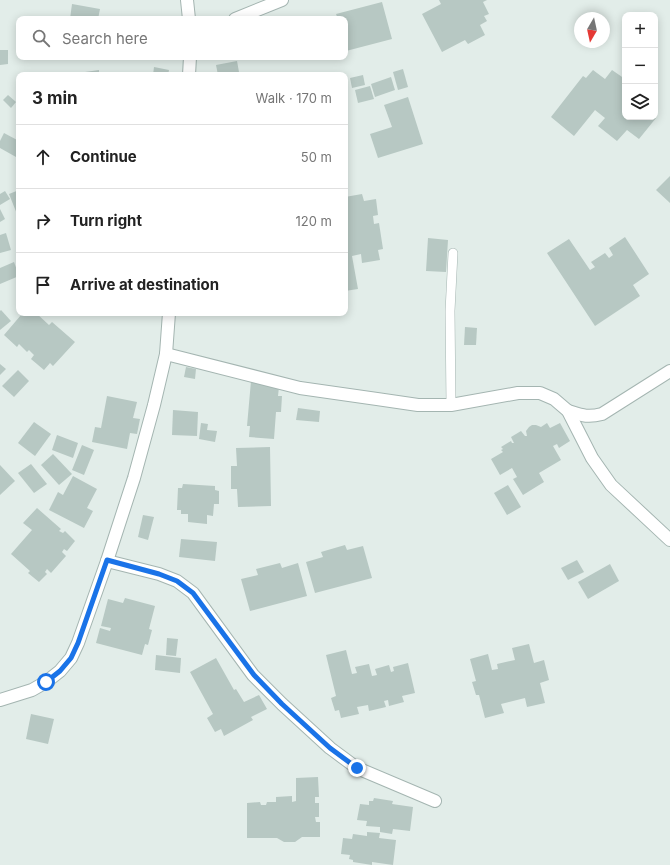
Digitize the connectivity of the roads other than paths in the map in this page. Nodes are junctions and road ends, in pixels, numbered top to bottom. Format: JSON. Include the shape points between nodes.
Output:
{"nodes":[{"id":1,"x":187,"y":0,"type":"edge"},
{"id":2,"x":282,"y":0,"type":"edge"},
{"id":3,"x":189,"y":16,"type":"edge"},
{"id":4,"x":242,"y":16,"type":"edge"},
{"id":5,"x":190,"y":60,"type":"edge"},
{"id":6,"x":189,"y":72,"type":"edge"},
{"id":7,"x":453,"y":253,"type":"dead end"},
{"id":8,"x":169,"y":316,"type":"edge"},
{"id":9,"x":166,"y":354,"type":"junction"},
{"id":10,"x":670,"y":371,"type":"edge"},
{"id":11,"x":451,"y":405,"type":"junction"},
{"id":12,"x":568,"y":411,"type":"junction"},
{"id":13,"x":670,"y":540,"type":"edge"},
{"id":14,"x":107,"y":560,"type":"junction"},
{"id":15,"x":0,"y":700,"type":"edge"},
{"id":16,"x":435,"y":801,"type":"dead end"}],
"edges":[{"from":1,"to":3,"type":"street"},
{"from":2,"to":4,"type":"street"},
{"from":5,"to":6,"type":"street"},
{"from":7,"to":11,"type":"lane","via":[[450,311]]},
{"from":8,"to":9,"type":"street"},
{"from":9,"to":11,"type":"street","via":[[300,388],[418,404]]},
{"from":9,"to":14,"type":"street","via":[[134,478]]},
{"from":10,"to":12,"type":"street","via":[[602,414],[585,416]]},
{"from":11,"to":12,"type":"street","via":[[518,392],[540,393]]},
{"from":12,"to":13,"type":"street","via":[[592,458],[611,485]]},
{"from":14,"to":15,"type":"street","via":[[71,658],[46,682],[32,690]]},
{"from":14,"to":16,"type":"street","via":[[177,581],[193,593],[254,675],[330,748],[357,768]]}]}
